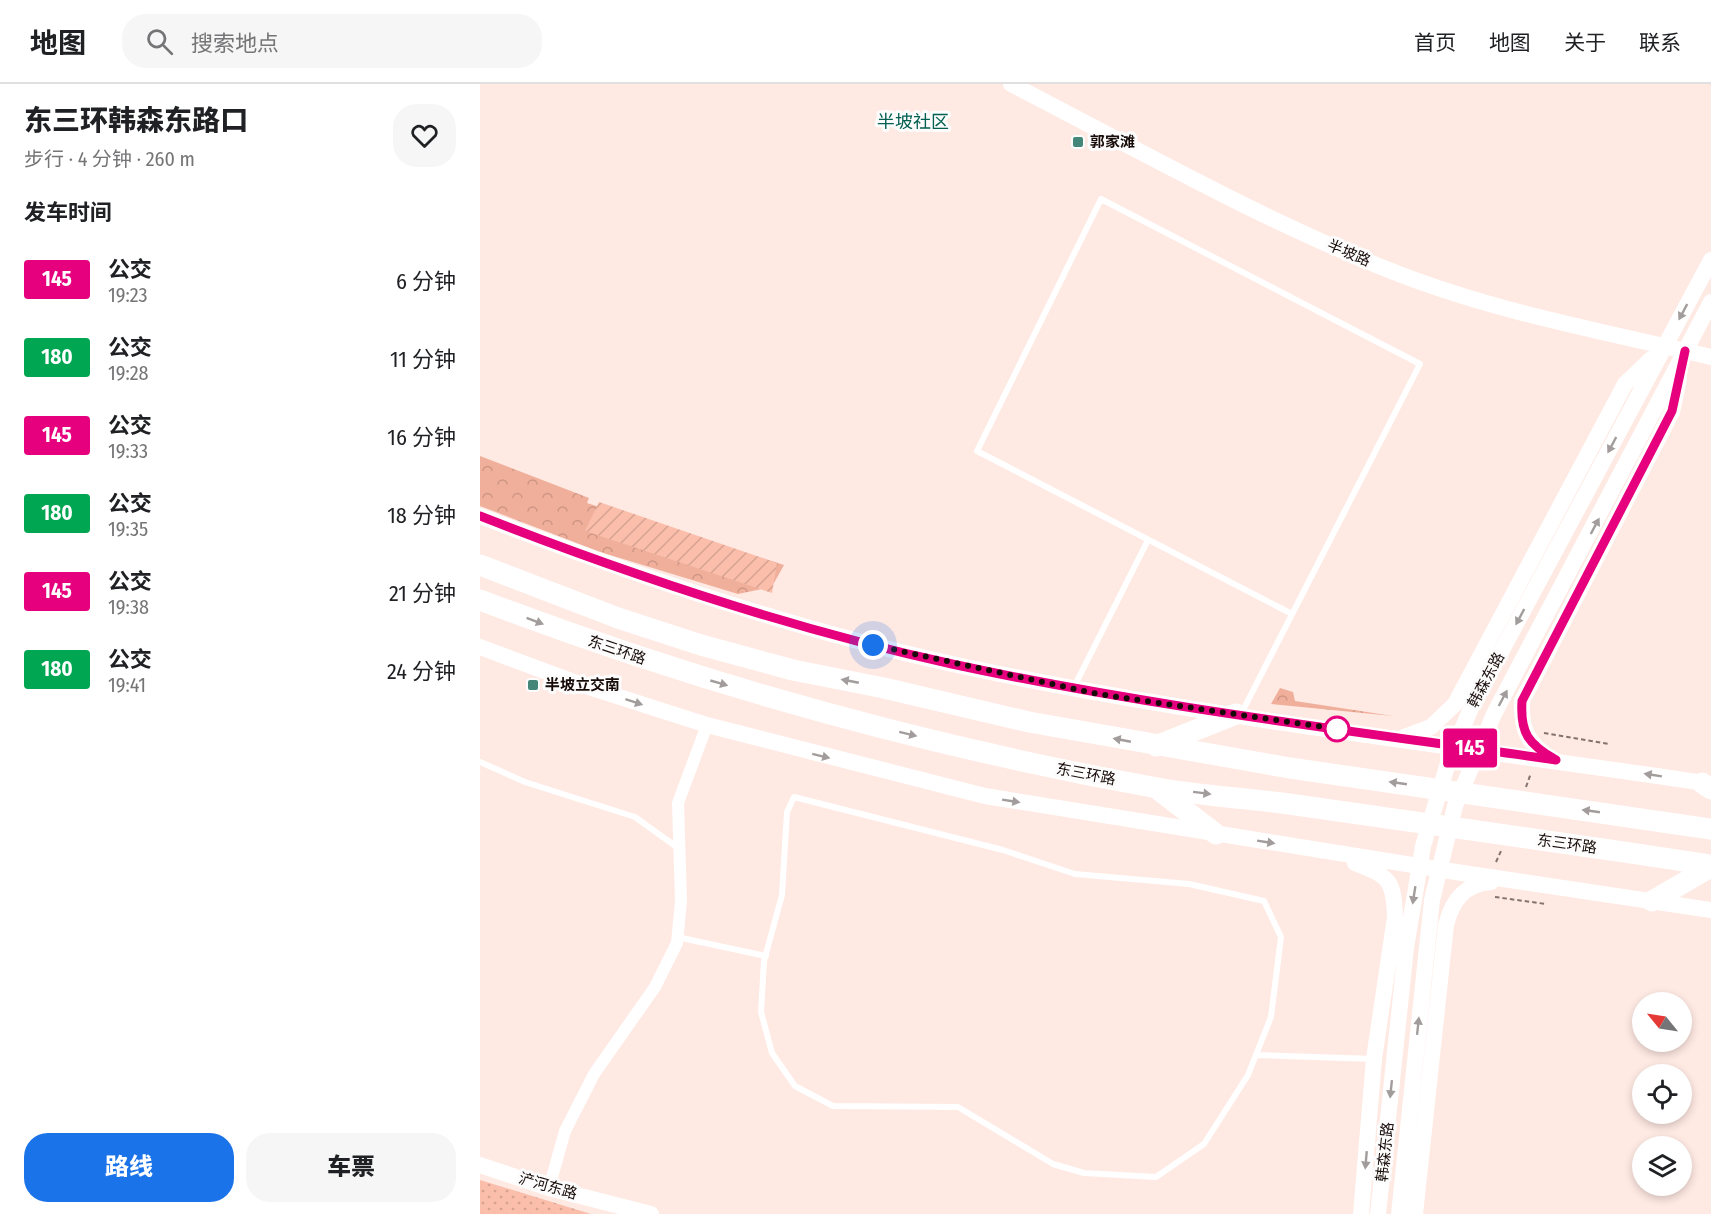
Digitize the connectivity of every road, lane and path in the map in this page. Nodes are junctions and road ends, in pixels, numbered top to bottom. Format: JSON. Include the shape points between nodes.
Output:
{"nodes":[{"id":1,"x":1011,"y":84,"type":"edge"},
{"id":2,"x":1711,"y":260,"type":"edge"},
{"id":3,"x":1711,"y":302,"type":"edge"},
{"id":4,"x":1665,"y":346,"type":"junction"},
{"id":5,"x":1685,"y":351,"type":"junction"},
{"id":6,"x":1711,"y":357,"type":"edge"},
{"id":7,"x":480,"y":516,"type":"edge"},
{"id":8,"x":1148,"y":540,"type":"junction"},
{"id":9,"x":480,"y":565,"type":"edge"},
{"id":10,"x":480,"y":600,"type":"edge"},
{"id":11,"x":1292,"y":614,"type":"junction"},
{"id":12,"x":480,"y":647,"type":"edge"},
{"id":13,"x":1074,"y":687,"type":"junction"},
{"id":14,"x":1239,"y":714,"type":"junction"},
{"id":15,"x":707,"y":725,"type":"junction"},
{"id":16,"x":1538,"y":730,"type":"dead end"},
{"id":17,"x":1401,"y":739,"type":"junction"},
{"id":18,"x":1609,"y":744,"type":"dead end"},
{"id":19,"x":1155,"y":746,"type":"junction"},
{"id":20,"x":1556,"y":760,"type":"junction"},
{"id":21,"x":480,"y":762,"type":"edge"},
{"id":22,"x":1708,"y":785,"type":"edge"},
{"id":23,"x":1155,"y":788,"type":"junction"},
{"id":24,"x":1711,"y":829,"type":"edge"},
{"id":25,"x":1216,"y":834,"type":"junction"},
{"id":26,"x":681,"y":850,"type":"junction"},
{"id":27,"x":1326,"y":851,"type":"junction"},
{"id":28,"x":1711,"y":866,"type":"edge"},
{"id":29,"x":1519,"y":882,"type":"junction"},
{"id":30,"x":1494,"y":897,"type":"dead end"},
{"id":31,"x":1652,"y":901,"type":"junction"},
{"id":32,"x":1546,"y":904,"type":"dead end"},
{"id":33,"x":1711,"y":910,"type":"edge"},
{"id":34,"x":677,"y":937,"type":"junction"},
{"id":35,"x":766,"y":957,"type":"junction"},
{"id":36,"x":1256,"y":1055,"type":"junction"},
{"id":37,"x":1374,"y":1059,"type":"junction"},
{"id":38,"x":480,"y":1166,"type":"edge"},
{"id":39,"x":549,"y":1188,"type":"junction"},
{"id":40,"x":1378,"y":1211,"type":"edge"},
{"id":41,"x":1404,"y":1212,"type":"edge"},
{"id":42,"x":651,"y":1214,"type":"edge"},
{"id":43,"x":1361,"y":1214,"type":"edge"}],
"edges":[{"from":1,"to":4,"type":"main road","name":"半坡路","via":[[1307,235],[1400,274],[1507,310]]},
{"from":2,"to":4,"type":"main road","name":"韩森东路","one_way":true},
{"from":3,"to":5,"type":"main road","name":"韩森东路"},
{"from":4,"to":5,"type":"main road","name":"半坡路"},
{"from":4,"to":17,"type":"main road","via":[[1625,384],[1455,704],[1431,727]]},
{"from":4,"to":40,"type":"main road","name":"韩森东路","one_way":true,"via":[[1471,708],[1448,763],[1422,846],[1406,948]]},
{"from":5,"to":6,"type":"main road","name":"半坡路"},
{"from":5,"to":20,"type":"main road","via":[[1672,411],[1522,701],[1521,722],[1527,734],[1536,749]]},
{"from":41,"to":5,"type":"main road","name":"韩森东路","one_way":true,"via":[[1430,910],[1455,806],[1494,714]]},
{"from":7,"to":13,"type":"main road","via":[[617,567],[834,635],[952,664]]},
{"from":8,"to":11,"type":"lane"},
{"from":8,"to":11,"type":"lane","via":[[977,451],[1101,198],[1419,364]]},
{"from":8,"to":13,"type":"lane"},
{"from":19,"to":9,"type":"highway","name":"东三环路","one_way":true,"via":[[781,667],[618,618]]},
{"from":10,"to":23,"type":"highway","name":"东三环路","one_way":true,"via":[[680,672],[780,701],[973,750]]},
{"from":11,"to":14,"type":"lane"},
{"from":12,"to":15,"type":"main road","one_way":true},
{"from":13,"to":14,"type":"main road","via":[[1098,694]]},
{"from":14,"to":17,"type":"main road"},
{"from":14,"to":19,"type":"highway"},
{"from":15,"to":25,"type":"main road","one_way":true,"via":[[985,796]]},
{"from":15,"to":26,"type":"street","via":[[678,802]]},
{"from":16,"to":18,"type":"path"},
{"from":17,"to":20,"type":"main road"},
{"from":24,"to":19,"type":"highway","name":"东三环路","one_way":true},
{"from":22,"to":20,"type":"main road","one_way":true},
{"from":21,"to":26,"type":"lane","via":[[525,782],[634,817]]},
{"from":23,"to":25,"type":"highway"},
{"from":23,"to":28,"type":"highway","name":"东三环路","one_way":true,"via":[[1270,801]]},
{"from":25,"to":27,"type":"main road","one_way":true},
{"from":26,"to":34,"type":"street"},
{"from":27,"to":29,"type":"main road"},
{"from":27,"to":37,"type":"main road","via":[[1384,876],[1395,894]]},
{"from":28,"to":31,"type":"highway"},
{"from":29,"to":31,"type":"main road"},
{"from":29,"to":41,"type":"main road","via":[[1472,885],[1450,909]]},
{"from":30,"to":32,"type":"path"},
{"from":31,"to":33,"type":"main road"},
{"from":34,"to":35,"type":"lane"},
{"from":34,"to":39,"type":"street","via":[[655,987],[594,1074],[565,1131]]},
{"from":35,"to":36,"type":"lane","via":[[761,1012],[772,1053],[795,1086],[833,1106],[958,1107],[1053,1164],[1084,1173],[1156,1177],[1204,1144],[1248,1075]]},
{"from":35,"to":36,"type":"lane","via":[[782,895],[787,812],[794,797],[1003,850],[1075,874],[1189,884],[1264,901],[1281,937],[1271,1017]]},
{"from":36,"to":37,"type":"lane"},
{"from":37,"to":43,"type":"main road","one_way":true},
{"from":38,"to":39,"type":"main road","name":"浐河东路"},
{"from":39,"to":42,"type":"main road","name":"浐河东路"}]}
